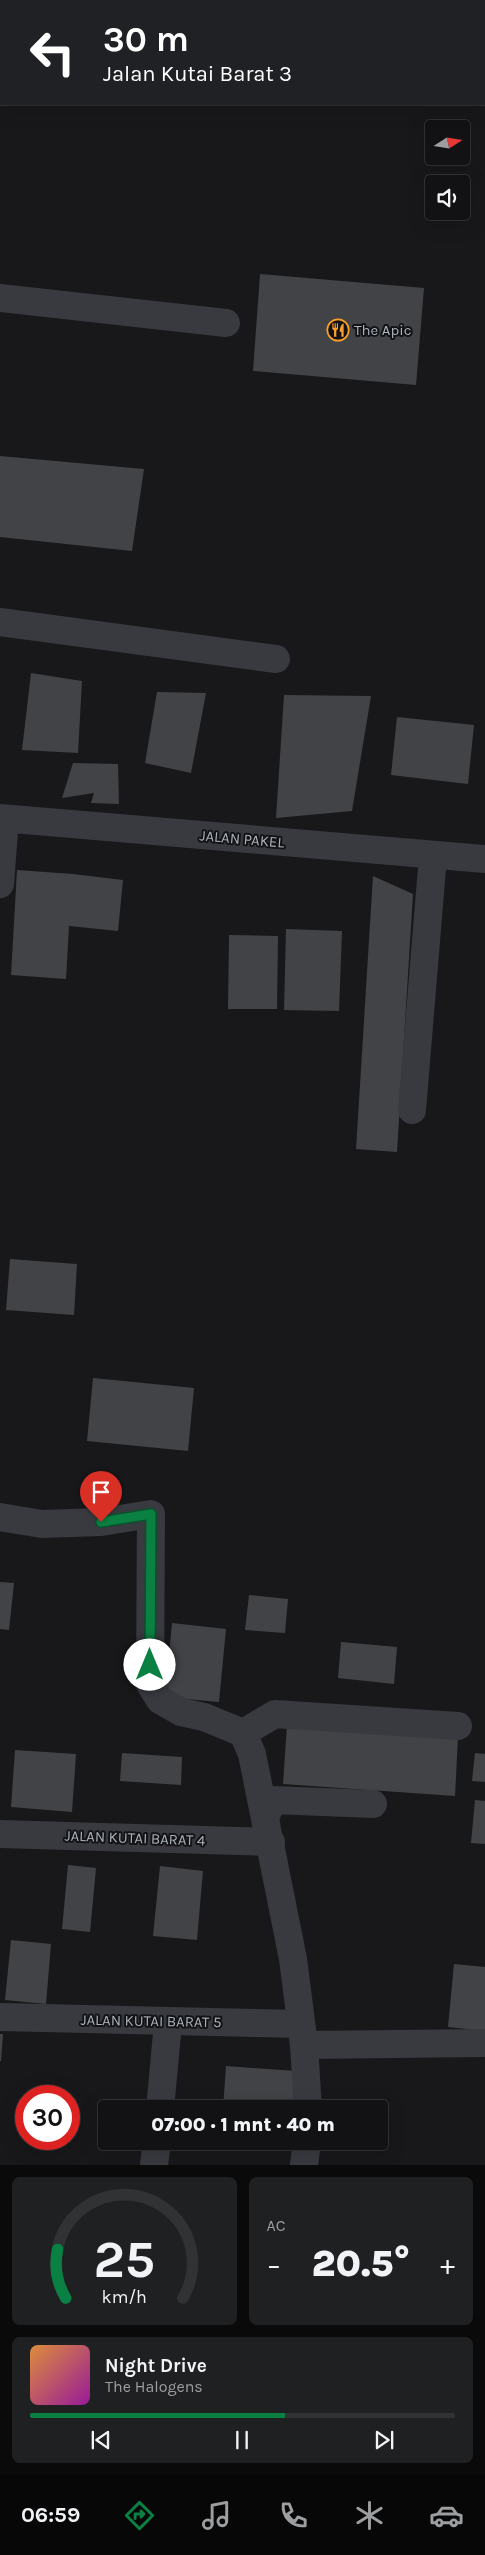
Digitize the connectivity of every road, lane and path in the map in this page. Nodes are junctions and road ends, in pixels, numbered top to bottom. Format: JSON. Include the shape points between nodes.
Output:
{"nodes":[{"id":1,"x":0,"y":298,"type":"edge"},
{"id":2,"x":226,"y":323,"type":"dead end"},
{"id":3,"x":0,"y":622,"type":"edge"},
{"id":4,"x":276,"y":658,"type":"dead end"},
{"id":5,"x":2,"y":818,"type":"edge"},
{"id":6,"x":437,"y":856,"type":"junction"},
{"id":7,"x":485,"y":859,"type":"edge"},
{"id":8,"x":0,"y":884,"type":"edge"},
{"id":9,"x":412,"y":1110,"type":"dead end"},
{"id":10,"x":0,"y":1517,"type":"edge"},
{"id":11,"x":458,"y":1726,"type":"dead end"},
{"id":12,"x":243,"y":1733,"type":"junction"},
{"id":13,"x":373,"y":1804,"type":"dead end"},
{"id":14,"x":268,"y":1829,"type":"junction"},
{"id":15,"x":0,"y":1834,"type":"edge"},
{"id":16,"x":0,"y":2017,"type":"edge"},
{"id":17,"x":168,"y":2023,"type":"junction"},
{"id":18,"x":302,"y":2035,"type":"junction"},
{"id":19,"x":485,"y":2043,"type":"edge"},
{"id":20,"x":161,"y":2100,"type":"edge"},
{"id":21,"x":307,"y":2100,"type":"edge"},
{"id":22,"x":156,"y":2150,"type":"edge"},
{"id":23,"x":306,"y":2150,"type":"edge"},
{"id":24,"x":154,"y":2165,"type":"edge"},
{"id":25,"x":304,"y":2165,"type":"edge"}],
"edges":[{"from":1,"to":2,"type":"street"},
{"from":3,"to":4,"type":"street"},
{"from":5,"to":6,"type":"street","name":"JALAN PAKEL"},
{"from":5,"to":8,"type":"street"},
{"from":6,"to":7,"type":"street","name":"JALAN PAKEL"},
{"from":6,"to":9,"type":"street"},
{"from":10,"to":12,"type":"street","via":[[42,1524],[101,1522],[151,1514],[150,1684],[160,1700],[181,1712],[204,1716]]},
{"from":11,"to":12,"type":"street","via":[[276,1714]]},
{"from":12,"to":14,"type":"street","via":[[252,1754]]},
{"from":13,"to":14,"type":"street","via":[[272,1800]]},
{"from":14,"to":15,"type":"street","name":"JALAN KUTAI BARAT 4"},
{"from":14,"to":18,"type":"street","via":[[293,1959]]},
{"from":16,"to":17,"type":"street","name":"JALAN KUTAI BARAT 5"},
{"from":17,"to":18,"type":"street","name":"JALAN KUTAI BARAT 5"},
{"from":17,"to":20,"type":"street"},
{"from":18,"to":19,"type":"street","name":"JALAN KUTAI BARAT 5"},
{"from":18,"to":21,"type":"street"},
{"from":22,"to":24,"type":"street"},
{"from":23,"to":25,"type":"street"}]}
